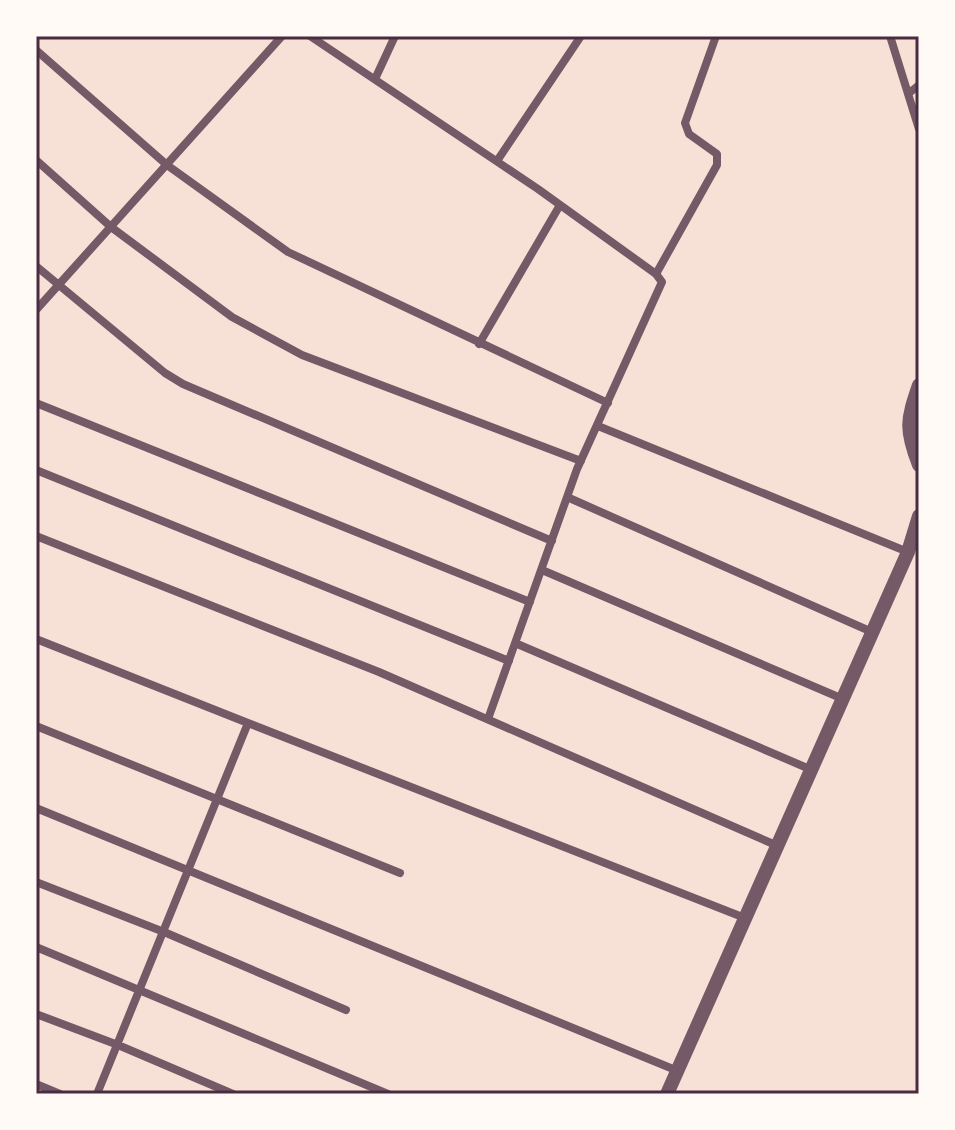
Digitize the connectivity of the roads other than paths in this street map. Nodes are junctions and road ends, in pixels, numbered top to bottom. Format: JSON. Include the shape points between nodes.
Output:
{"nodes":[{"id":1,"x":282,"y":36,"type":"edge"},
{"id":2,"x":310,"y":36,"type":"edge"},
{"id":3,"x":395,"y":36,"type":"edge"},
{"id":4,"x":581,"y":36,"type":"edge"},
{"id":5,"x":716,"y":36,"type":"edge"},
{"id":6,"x":890,"y":36,"type":"edge"},
{"id":7,"x":36,"y":50,"type":"edge"},
{"id":8,"x":375,"y":79,"type":"junction"},
{"id":9,"x":919,"y":85,"type":"edge"},
{"id":10,"x":908,"y":94,"type":"junction"},
{"id":11,"x":919,"y":129,"type":"edge"},
{"id":12,"x":36,"y":160,"type":"edge"},
{"id":13,"x":497,"y":161,"type":"junction"},
{"id":14,"x":167,"y":165,"type":"junction"},
{"id":15,"x":560,"y":205,"type":"junction"},
{"id":16,"x":111,"y":227,"type":"junction"},
{"id":17,"x":36,"y":266,"type":"edge"},
{"id":18,"x":656,"y":274,"type":"junction"},
{"id":19,"x":59,"y":286,"type":"junction"},
{"id":20,"x":36,"y":310,"type":"edge"},
{"id":21,"x":479,"y":344,"type":"junction"},
{"id":22,"x":919,"y":385,"type":"edge"},
{"id":23,"x":36,"y":403,"type":"edge"},
{"id":24,"x":608,"y":403,"type":"junction"},
{"id":25,"x":598,"y":426,"type":"junction"},
{"id":26,"x":581,"y":461,"type":"junction"},
{"id":27,"x":919,"y":465,"type":"edge"},
{"id":28,"x":36,"y":470,"type":"edge"},
{"id":29,"x":567,"y":497,"type":"junction"},
{"id":30,"x":919,"y":516,"type":"edge"},
{"id":31,"x":36,"y":536,"type":"edge"},
{"id":32,"x":552,"y":541,"type":"junction"},
{"id":33,"x":908,"y":552,"type":"junction"},
{"id":34,"x":542,"y":570,"type":"junction"},
{"id":35,"x":530,"y":602,"type":"junction"},
{"id":36,"x":872,"y":632,"type":"junction"},
{"id":37,"x":36,"y":639,"type":"edge"},
{"id":38,"x":515,"y":643,"type":"junction"},
{"id":39,"x":509,"y":661,"type":"junction"},
{"id":40,"x":843,"y":699,"type":"junction"},
{"id":41,"x":488,"y":719,"type":"junction"},
{"id":42,"x":248,"y":723,"type":"junction"},
{"id":43,"x":36,"y":726,"type":"edge"},
{"id":44,"x":812,"y":770,"type":"junction"},
{"id":45,"x":217,"y":800,"type":"junction"},
{"id":46,"x":36,"y":808,"type":"edge"},
{"id":47,"x":778,"y":846,"type":"junction"},
{"id":48,"x":188,"y":870,"type":"junction"},
{"id":49,"x":400,"y":873,"type":"dead end"},
{"id":50,"x":36,"y":882,"type":"edge"},
{"id":51,"x":746,"y":918,"type":"junction"},
{"id":52,"x":164,"y":932,"type":"junction"},
{"id":53,"x":36,"y":947,"type":"edge"},
{"id":54,"x":139,"y":991,"type":"junction"},
{"id":55,"x":346,"y":1010,"type":"dead end"},
{"id":56,"x":36,"y":1014,"type":"edge"},
{"id":57,"x":118,"y":1045,"type":"junction"},
{"id":58,"x":678,"y":1071,"type":"junction"},
{"id":59,"x":36,"y":1084,"type":"edge"},
{"id":60,"x":60,"y":1094,"type":"edge"},
{"id":61,"x":97,"y":1094,"type":"edge"},
{"id":62,"x":233,"y":1094,"type":"edge"},
{"id":63,"x":388,"y":1094,"type":"edge"},
{"id":64,"x":667,"y":1094,"type":"edge"}],
"edges":[{"from":1,"to":14,"type":"street"},
{"from":2,"to":8,"type":"street"},
{"from":3,"to":8,"type":"street"},
{"from":4,"to":13,"type":"street"},
{"from":5,"to":18,"type":"street","via":[[685,123],[689,134],[717,154],[717,165]]},
{"from":6,"to":10,"type":"street"},
{"from":7,"to":14,"type":"street"},
{"from":8,"to":13,"type":"street"},
{"from":9,"to":10,"type":"street"},
{"from":10,"to":11,"type":"street"},
{"from":12,"to":16,"type":"street"},
{"from":13,"to":15,"type":"street"},
{"from":14,"to":16,"type":"street"},
{"from":14,"to":21,"type":"street","via":[[302,261]]},
{"from":15,"to":18,"type":"street"},
{"from":15,"to":21,"type":"street"},
{"from":16,"to":19,"type":"street"},
{"from":16,"to":26,"type":"street","via":[[232,317],[302,355]]},
{"from":17,"to":19,"type":"street"},
{"from":18,"to":24,"type":"street","via":[[662,285]]},
{"from":19,"to":20,"type":"street"},
{"from":19,"to":32,"type":"street","via":[[183,384]]},
{"from":21,"to":24,"type":"street"},
{"from":22,"to":27,"type":"street","via":[[907,430]]},
{"from":23,"to":35,"type":"street"},
{"from":24,"to":25,"type":"street"},
{"from":25,"to":26,"type":"street"},
{"from":25,"to":33,"type":"street"},
{"from":26,"to":29,"type":"street"},
{"from":28,"to":39,"type":"street"},
{"from":29,"to":32,"type":"street"},
{"from":29,"to":36,"type":"street"},
{"from":30,"to":33,"type":"street"},
{"from":31,"to":41,"type":"street"},
{"from":32,"to":34,"type":"street"},
{"from":33,"to":36,"type":"street"},
{"from":34,"to":35,"type":"street"},
{"from":34,"to":40,"type":"street"},
{"from":35,"to":38,"type":"street"},
{"from":36,"to":40,"type":"street"},
{"from":37,"to":42,"type":"street"},
{"from":38,"to":39,"type":"street"},
{"from":38,"to":44,"type":"street"},
{"from":39,"to":41,"type":"street"},
{"from":40,"to":44,"type":"street"},
{"from":41,"to":47,"type":"street"},
{"from":42,"to":45,"type":"street"},
{"from":42,"to":51,"type":"street"},
{"from":43,"to":45,"type":"street"},
{"from":44,"to":47,"type":"street"},
{"from":45,"to":48,"type":"street"},
{"from":45,"to":49,"type":"street"},
{"from":46,"to":48,"type":"street"},
{"from":47,"to":51,"type":"street"},
{"from":48,"to":52,"type":"street"},
{"from":48,"to":58,"type":"street"},
{"from":50,"to":52,"type":"street"},
{"from":51,"to":58,"type":"street"},
{"from":52,"to":54,"type":"street"},
{"from":52,"to":55,"type":"street"},
{"from":53,"to":54,"type":"street"},
{"from":54,"to":57,"type":"street"},
{"from":54,"to":63,"type":"street"},
{"from":56,"to":57,"type":"street"},
{"from":57,"to":61,"type":"street"},
{"from":57,"to":62,"type":"street"},
{"from":58,"to":64,"type":"street"},
{"from":59,"to":60,"type":"street"}]}
